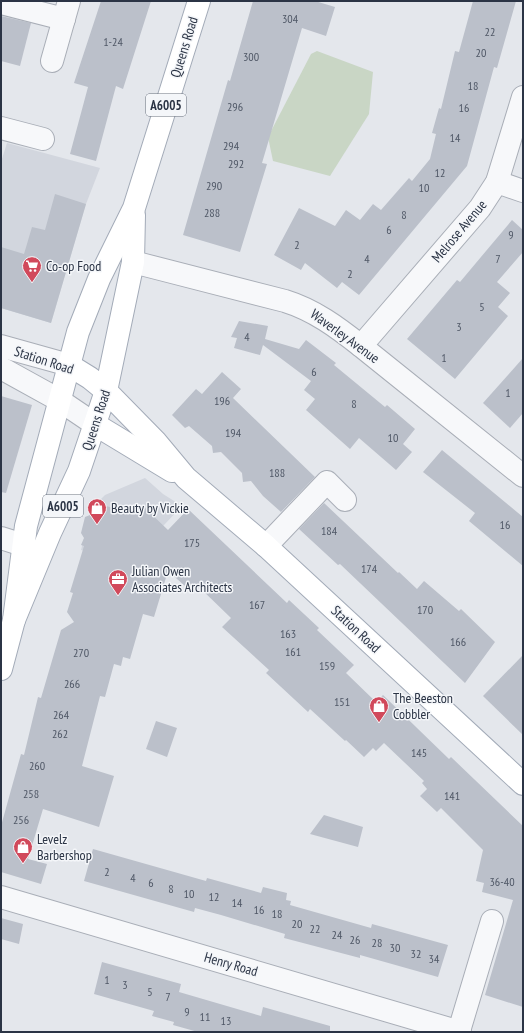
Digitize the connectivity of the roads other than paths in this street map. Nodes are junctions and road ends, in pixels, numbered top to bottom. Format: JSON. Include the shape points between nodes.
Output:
{"nodes":[{"id":1,"x":198,"y":1,"type":"edge"},
{"id":2,"x":1,"y":3,"type":"edge"},
{"id":3,"x":66,"y":10,"type":"edge"},
{"id":4,"x":52,"y":61,"type":"dead end"},
{"id":5,"x":523,"y":97,"type":"edge"},
{"id":6,"x":1,"y":128,"type":"edge"},
{"id":7,"x":43,"y":139,"type":"dead end"},
{"id":8,"x":497,"y":182,"type":"junction"},
{"id":9,"x":523,"y":191,"type":"edge"},
{"id":10,"x":134,"y":208,"type":"junction"},
{"id":11,"x":133,"y":262,"type":"junction"},
{"id":12,"x":1,"y":346,"type":"edge"},
{"id":13,"x":361,"y":346,"type":"junction"},
{"id":14,"x":69,"y":365,"type":"junction"},
{"id":15,"x":1,"y":368,"type":"edge"},
{"id":16,"x":106,"y":391,"type":"junction"},
{"id":17,"x":59,"y":400,"type":"junction"},
{"id":18,"x":96,"y":425,"type":"junction"},
{"id":19,"x":523,"y":476,"type":"edge"},
{"id":20,"x":186,"y":478,"type":"junction"},
{"id":21,"x":345,"y":500,"type":"dead end"},
{"id":22,"x":1,"y":538,"type":"edge"},
{"id":23,"x":22,"y":545,"type":"junction"},
{"id":24,"x":266,"y":546,"type":"junction"},
{"id":25,"x":14,"y":620,"type":"junction"},
{"id":26,"x":1,"y":669,"type":"edge"},
{"id":27,"x":523,"y":784,"type":"edge"},
{"id":28,"x":1,"y":897,"type":"edge"},
{"id":29,"x":492,"y":921,"type":"dead end"},
{"id":30,"x":460,"y":1032,"type":"edge"}],
"edges":[{"from":1,"to":10,"type":"main road","name":"Queens Road","number":"A6005"},
{"from":2,"to":3,"type":"street"},
{"from":3,"to":4,"type":"street"},
{"from":5,"to":8,"type":"street","name":"Melrose Avenue"},
{"from":6,"to":7,"type":"street"},
{"from":8,"to":9,"type":"street"},
{"from":8,"to":13,"type":"street","name":"Melrose Avenue","via":[[480,208]]},
{"from":10,"to":11,"type":"main road","name":"Queens Road","number":"A6005"},
{"from":10,"to":14,"type":"main road","name":"Queens Road","number":"A6005","via":[[99,279],[78,332]]},
{"from":11,"to":13,"type":"street","name":"Waverley Avenue","via":[[305,307]]},
{"from":11,"to":16,"type":"main road","name":"Queens Road","number":"A6005"},
{"from":12,"to":14,"type":"street","name":"Station Road"},
{"from":13,"to":19,"type":"street","name":"Waverley Avenue"},
{"from":14,"to":16,"type":"main road","name":"Station Road"},
{"from":14,"to":17,"type":"main road","name":"Queens Road","number":"A6005"},
{"from":15,"to":17,"type":"street","name":"Station Road"},
{"from":16,"to":18,"type":"main road","name":"Queens Road","number":"A6005"},
{"from":16,"to":20,"type":"main road","name":"Station Road","via":[[156,442]]},
{"from":17,"to":18,"type":"street","name":"Station Road"},
{"from":17,"to":23,"type":"main road","name":"Queens Road","number":"A6005"},
{"from":18,"to":20,"type":"main road","name":"Station Road"},
{"from":18,"to":25,"type":"main road","name":"Queens Road","number":"A6005","via":[[79,471]]},
{"from":20,"to":24,"type":"main road","name":"Station Road"},
{"from":21,"to":24,"type":"street","via":[[327,482]]},
{"from":22,"to":23,"type":"street"},
{"from":23,"to":25,"type":"main road","name":"Queens Road","number":"A6005"},
{"from":24,"to":27,"type":"main road","name":"Station Road"},
{"from":25,"to":26,"type":"main road","name":"Queens Road","number":"A6005"},
{"from":28,"to":30,"type":"street","name":"Henry Road"},
{"from":29,"to":30,"type":"street"}]}
